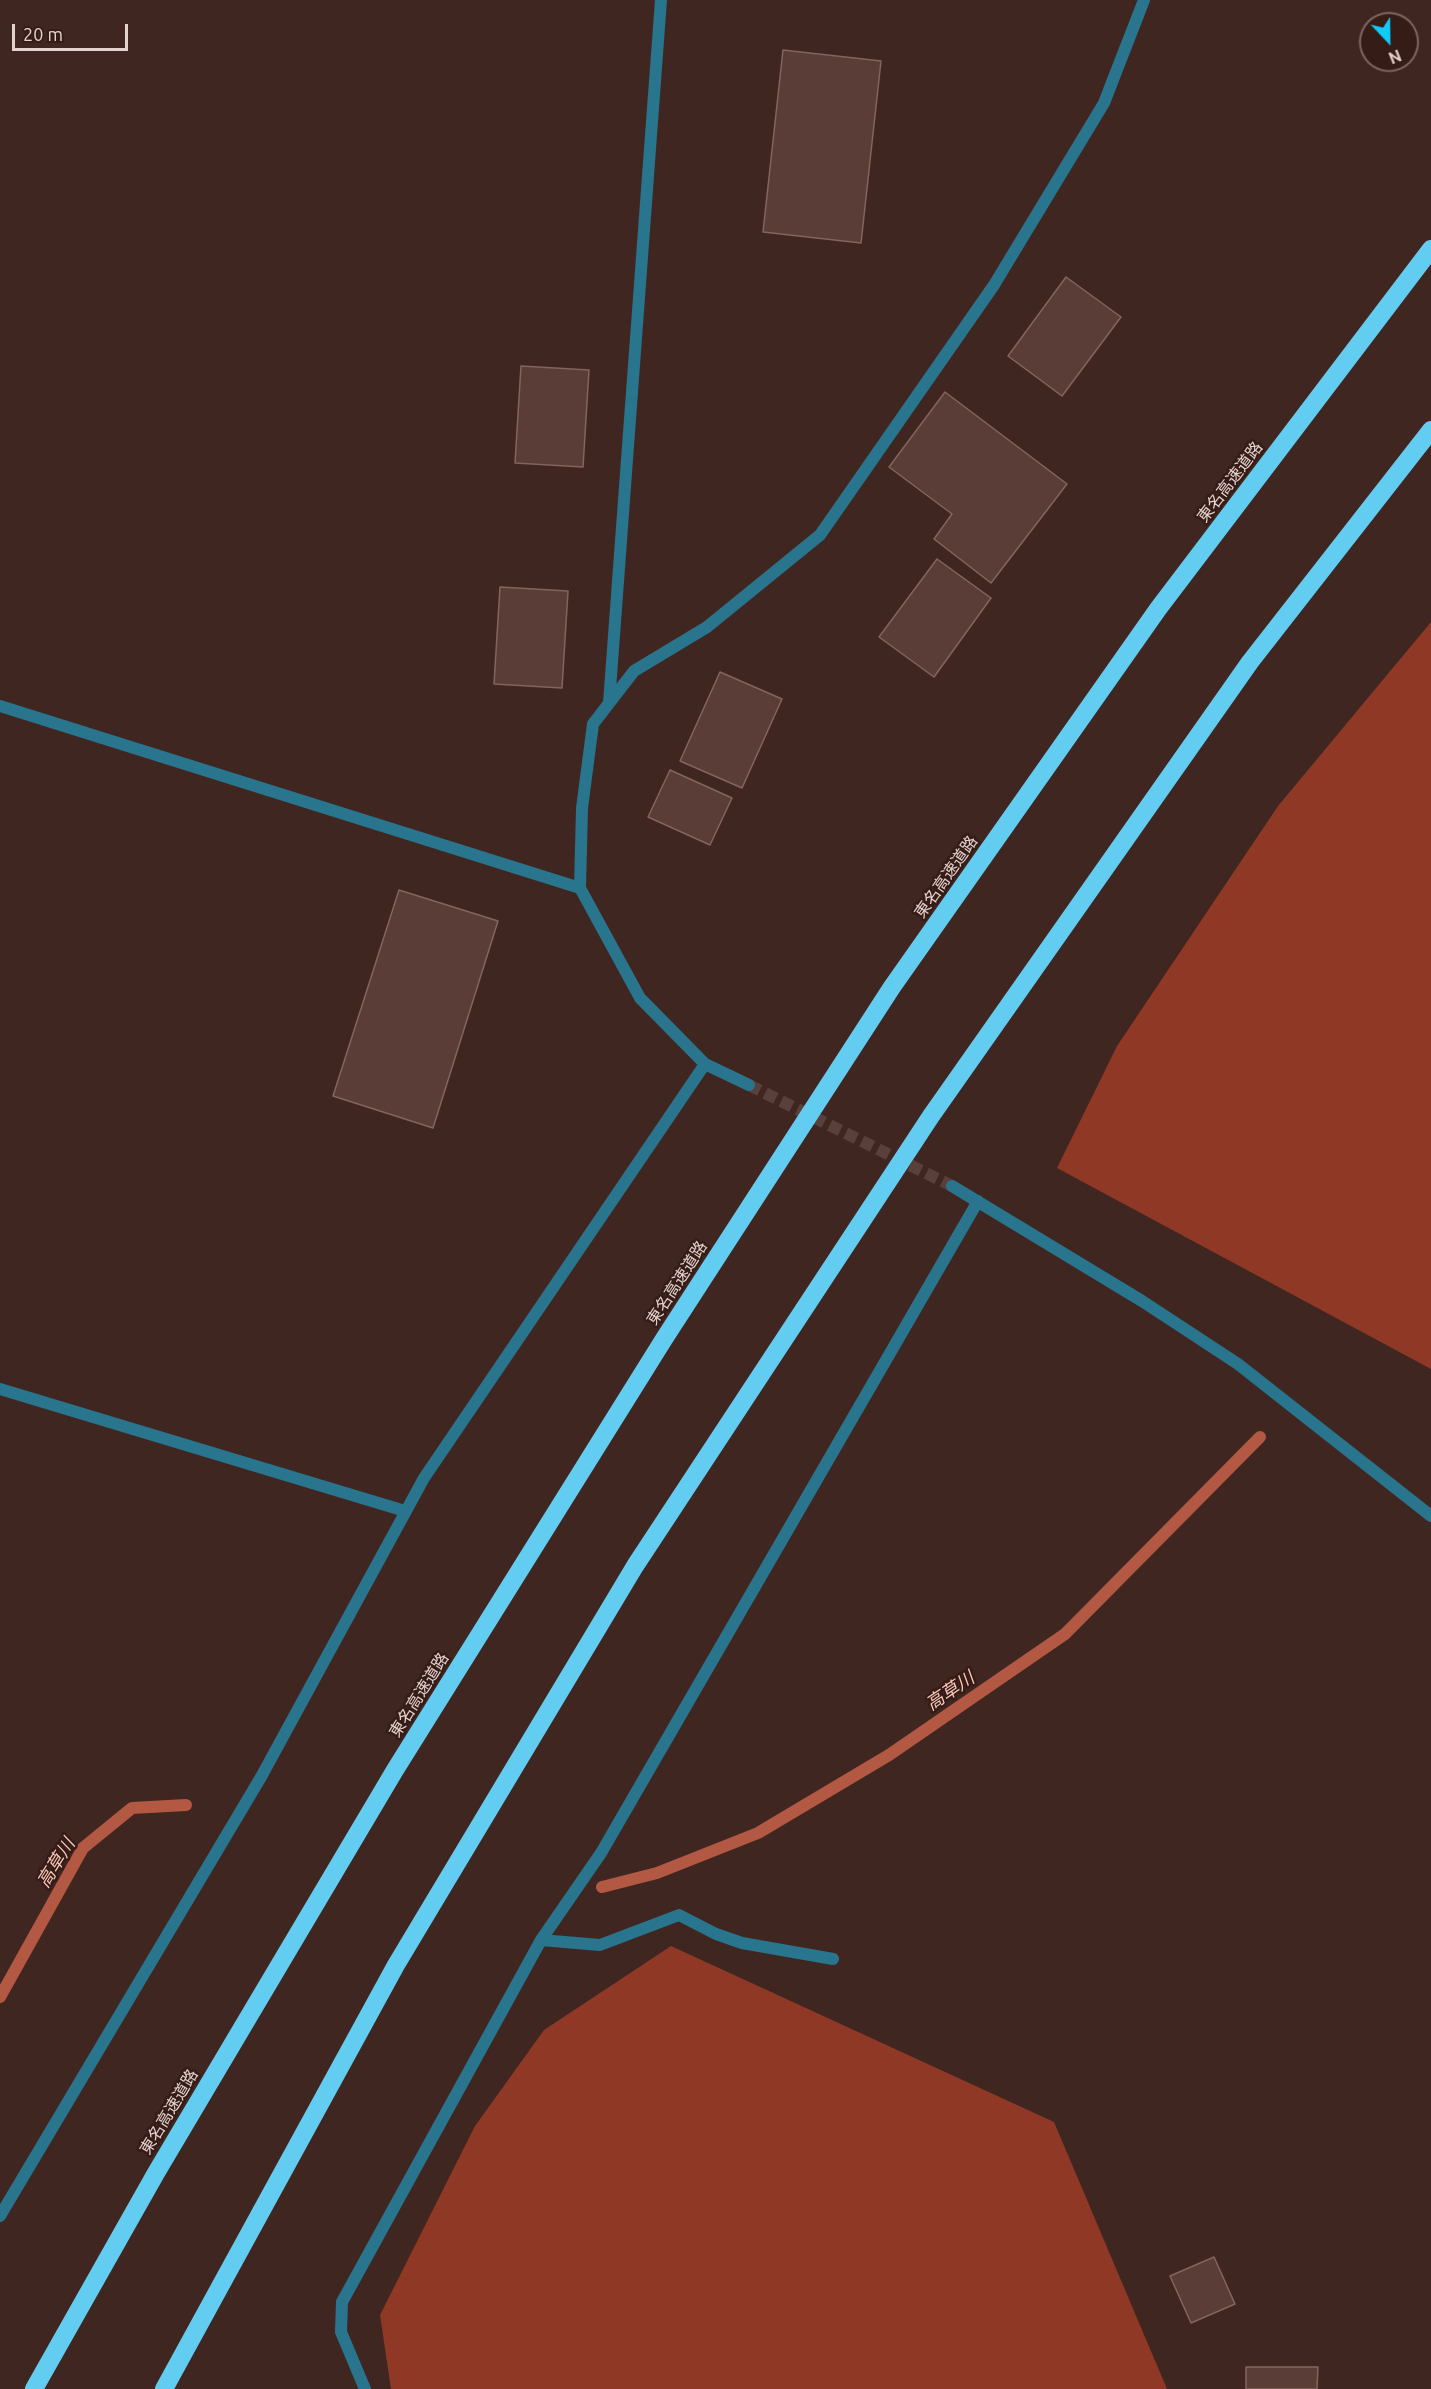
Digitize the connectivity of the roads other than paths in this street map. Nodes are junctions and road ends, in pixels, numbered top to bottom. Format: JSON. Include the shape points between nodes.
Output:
{"nodes":[{"id":1,"x":661,"y":0,"type":"edge"},
{"id":2,"x":1144,"y":0,"type":"edge"},
{"id":3,"x":1431,"y":249,"type":"edge"},
{"id":4,"x":1431,"y":430,"type":"edge"},
{"id":5,"x":609,"y":704,"type":"junction"},
{"id":6,"x":0,"y":706,"type":"edge"},
{"id":7,"x":580,"y":888,"type":"junction"},
{"id":8,"x":705,"y":1064,"type":"junction"},
{"id":9,"x":749,"y":1085,"type":"tunnel mouth"},
{"id":10,"x":952,"y":1186,"type":"tunnel mouth"},
{"id":11,"x":978,"y":1201,"type":"junction"},
{"id":12,"x":0,"y":1389,"type":"edge"},
{"id":13,"x":405,"y":1510,"type":"junction"},
{"id":14,"x":1431,"y":1516,"type":"edge"},
{"id":15,"x":541,"y":1940,"type":"junction"},
{"id":16,"x":833,"y":1959,"type":"dead end"},
{"id":17,"x":0,"y":2216,"type":"edge"},
{"id":18,"x":215,"y":2294,"type":"junction"},
{"id":19,"x":34,"y":2389,"type":"edge"},
{"id":20,"x":164,"y":2389,"type":"edge"},
{"id":21,"x":169,"y":2389,"type":"edge"},
{"id":22,"x":364,"y":2389,"type":"edge"}],
"edges":[{"from":1,"to":5,"type":"street"},
{"from":2,"to":5,"type":"street","via":[[1104,103],[1086,134],[994,285],[820,535],[707,627],[634,672]]},
{"from":3,"to":19,"type":"highway","name":"東名高速道路","via":[[1158,609],[892,987],[664,1339],[395,1770],[162,2162]]},
{"from":4,"to":18,"type":"highway","via":[[1251,662],[931,1116],[635,1566],[396,1965]]},
{"from":5,"to":7,"type":"street","via":[[594,724],[582,808]]},
{"from":6,"to":7,"type":"street"},
{"from":7,"to":8,"type":"street","via":[[640,998]]},
{"from":8,"to":9,"type":"street"},
{"from":8,"to":13,"type":"street"},
{"from":10,"to":11,"type":"street"},
{"from":11,"to":14,"type":"street","via":[[1238,1364]]},
{"from":11,"to":15,"type":"street","via":[[601,1853]]},
{"from":12,"to":13,"type":"street"},
{"from":13,"to":17,"type":"street","via":[[221,1847]]},
{"from":15,"to":16,"type":"street","via":[[600,1945],[680,1915],[742,1943]]},
{"from":15,"to":22,"type":"street","via":[[342,2302],[341,2332]]},
{"from":18,"to":20,"type":"highway"},
{"from":18,"to":21,"type":"highway"}]}
